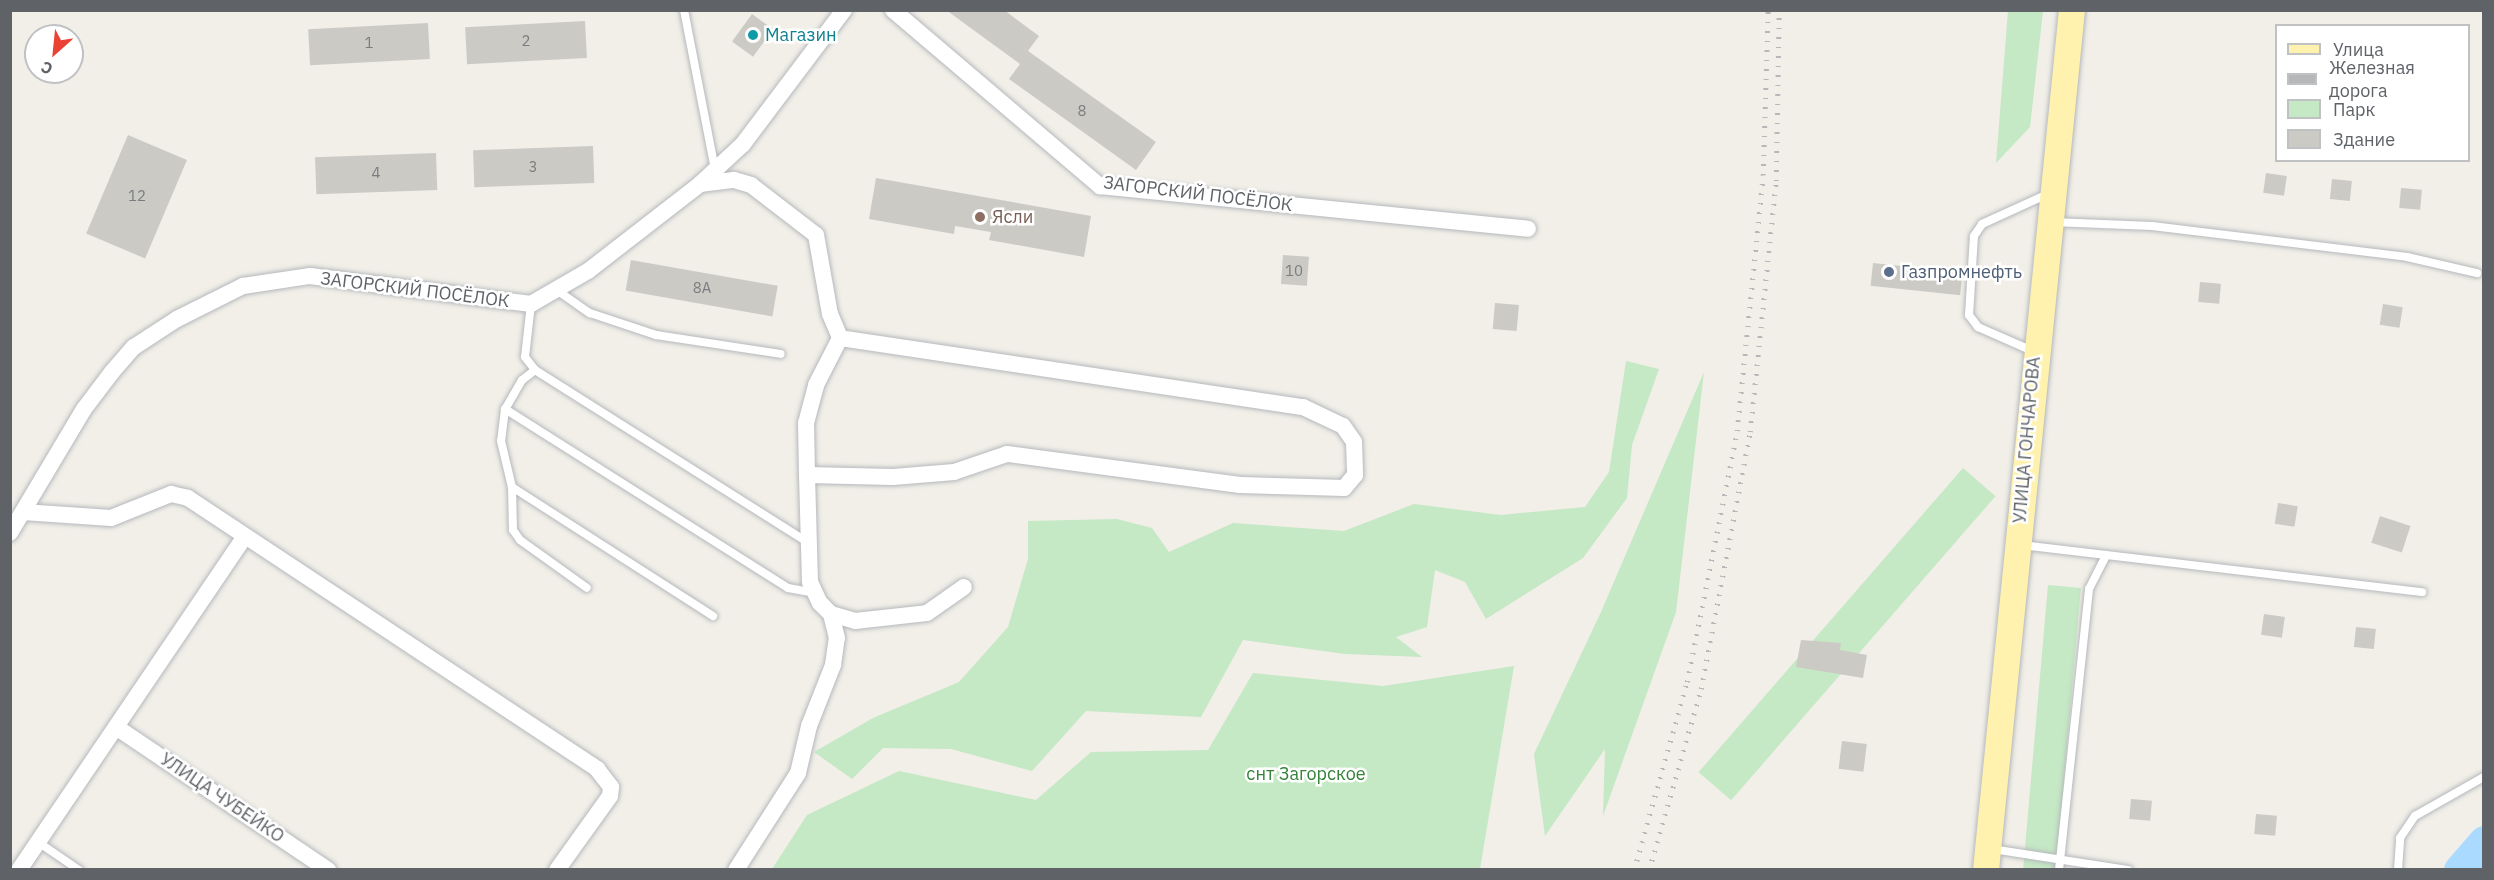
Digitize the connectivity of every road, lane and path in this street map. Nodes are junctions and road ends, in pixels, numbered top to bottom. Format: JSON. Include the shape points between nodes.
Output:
{"nodes":[{"id":1,"x":684,"y":10,"type":"edge"},
{"id":2,"x":844,"y":10,"type":"edge"},
{"id":3,"x":893,"y":10,"type":"edge"},
{"id":4,"x":2072,"y":10,"type":"edge"},
{"id":5,"x":715,"y":170,"type":"junction"},
{"id":6,"x":700,"y":184,"type":"junction"},
{"id":7,"x":2053,"y":192,"type":"junction"},
{"id":8,"x":2051,"y":222,"type":"junction"},
{"id":9,"x":1528,"y":230,"type":"dead end"},
{"id":10,"x":2477,"y":273,"type":"dead end"},
{"id":11,"x":558,"y":291,"type":"junction"},
{"id":12,"x":531,"y":304,"type":"junction"},
{"id":13,"x":840,"y":338,"type":"junction"},
{"id":14,"x":2036,"y":353,"type":"junction"},
{"id":15,"x":781,"y":354,"type":"dead end"},
{"id":16,"x":535,"y":370,"type":"junction"},
{"id":17,"x":505,"y":409,"type":"junction"},
{"id":18,"x":807,"y":475,"type":"junction"},
{"id":19,"x":512,"y":487,"type":"junction"},
{"id":20,"x":23,"y":512,"type":"junction"},
{"id":21,"x":10,"y":533,"type":"edge"},
{"id":22,"x":243,"y":539,"type":"junction"},
{"id":23,"x":806,"y":542,"type":"junction"},
{"id":24,"x":2018,"y":544,"type":"junction"},
{"id":25,"x":2106,"y":555,"type":"junction"},
{"id":26,"x":964,"y":587,"type":"dead end"},
{"id":27,"x":587,"y":588,"type":"dead end"},
{"id":28,"x":2422,"y":592,"type":"dead end"},
{"id":29,"x":815,"y":593,"type":"junction"},
{"id":30,"x":831,"y":614,"type":"junction"},
{"id":31,"x":713,"y":616,"type":"dead end"},
{"id":32,"x":116,"y":728,"type":"junction"},
{"id":33,"x":2484,"y":777,"type":"edge"},
{"id":34,"x":38,"y":842,"type":"junction"},
{"id":35,"x":1987,"y":859,"type":"edge"},
{"id":36,"x":2060,"y":859,"type":"junction"},
{"id":37,"x":19,"y":870,"type":"edge"},
{"id":38,"x":79,"y":870,"type":"edge"},
{"id":39,"x":328,"y":870,"type":"edge"},
{"id":40,"x":557,"y":870,"type":"edge"},
{"id":41,"x":736,"y":870,"type":"edge"},
{"id":42,"x":2059,"y":870,"type":"edge"},
{"id":43,"x":2128,"y":870,"type":"edge"},
{"id":44,"x":2398,"y":870,"type":"edge"}],
"edges":[{"from":1,"to":5,"type":"lane"},
{"from":2,"to":5,"type":"street","name":"ЗАГОРСКИЙ ПОСЁЛОК","via":[[743,144]]},
{"from":3,"to":9,"type":"street","name":"ЗАГОРСКИЙ ПОСЁЛОК","via":[[1100,186]]},
{"from":4,"to":7,"type":"main road","name":"УЛИЦА ГОНЧАРОВА"},
{"from":5,"to":6,"type":"street","name":"ЗАГОРСКИЙ ПОСЁЛОК"},
{"from":6,"to":11,"type":"street","name":"ЗАГОРСКИЙ ПОСЁЛОК","via":[[659,220]]},
{"from":6,"to":13,"type":"street","via":[[734,180],[751,185],[816,235],[830,314]]},
{"from":7,"to":8,"type":"main road","name":"УЛИЦА ГОНЧАРОВА"},
{"from":7,"to":14,"type":"lane","via":[[1983,224],[1974,236],[1969,315],[1978,327]]},
{"from":8,"to":10,"type":"lane","via":[[2152,226],[2407,257]]},
{"from":8,"to":14,"type":"main road","name":"УЛИЦА ГОНЧАРОВА"},
{"from":11,"to":12,"type":"street","name":"ЗАГОРСКИЙ ПОСЁЛОК"},
{"from":11,"to":15,"type":"lane","via":[[590,314],[656,335]]},
{"from":12,"to":16,"type":"lane","via":[[525,357]]},
{"from":12,"to":20,"type":"street","name":"ЗАГОРСКИЙ ПОСЁЛОК","via":[[310,276],[243,286],[177,319],[135,347],[84,409]]},
{"from":13,"to":18,"type":"street","via":[[816,385],[806,423]]},
{"from":13,"to":18,"type":"street","via":[[1303,406],[1343,426],[1354,442],[1355,475],[1344,488],[1240,485],[1007,454],[954,472],[893,477]]},
{"from":14,"to":24,"type":"main road","name":"УЛИЦА ГОНЧАРОВА"},
{"from":16,"to":17,"type":"lane","via":[[522,380]]},
{"from":16,"to":23,"type":"lane"},
{"from":17,"to":19,"type":"lane","via":[[501,441]]},
{"from":17,"to":29,"type":"lane","via":[[788,588]]},
{"from":18,"to":23,"type":"street"},
{"from":19,"to":27,"type":"lane","via":[[513,530],[520,540]]},
{"from":19,"to":31,"type":"lane"},
{"from":20,"to":21,"type":"street","name":"ЗАГОРСКИЙ ПОСЁЛОК"},
{"from":20,"to":22,"type":"street","via":[[124,516],[171,494],[188,498]]},
{"from":22,"to":32,"type":"street"},
{"from":22,"to":40,"type":"street","via":[[606,777],[609,796]]},
{"from":23,"to":29,"type":"street"},
{"from":24,"to":25,"type":"lane"},
{"from":24,"to":35,"type":"main road","name":"УЛИЦА ГОНЧАРОВА"},
{"from":25,"to":28,"type":"lane"},
{"from":25,"to":36,"type":"lane","via":[[2089,589]]},
{"from":26,"to":30,"type":"street","via":[[927,613],[855,621]]},
{"from":29,"to":30,"type":"street"},
{"from":30,"to":41,"type":"street","via":[[837,638],[833,666],[809,726],[798,773]]},
{"from":32,"to":34,"type":"street"},
{"from":32,"to":39,"type":"street","name":"УЛИЦА ЧУБЕЙКО"},
{"from":33,"to":44,"type":"lane","via":[[2415,816],[2400,838]]},
{"from":34,"to":37,"type":"street"},
{"from":34,"to":38,"type":"lane"},
{"from":35,"to":36,"type":"lane"},
{"from":36,"to":42,"type":"lane"},
{"from":36,"to":43,"type":"lane"}]}
